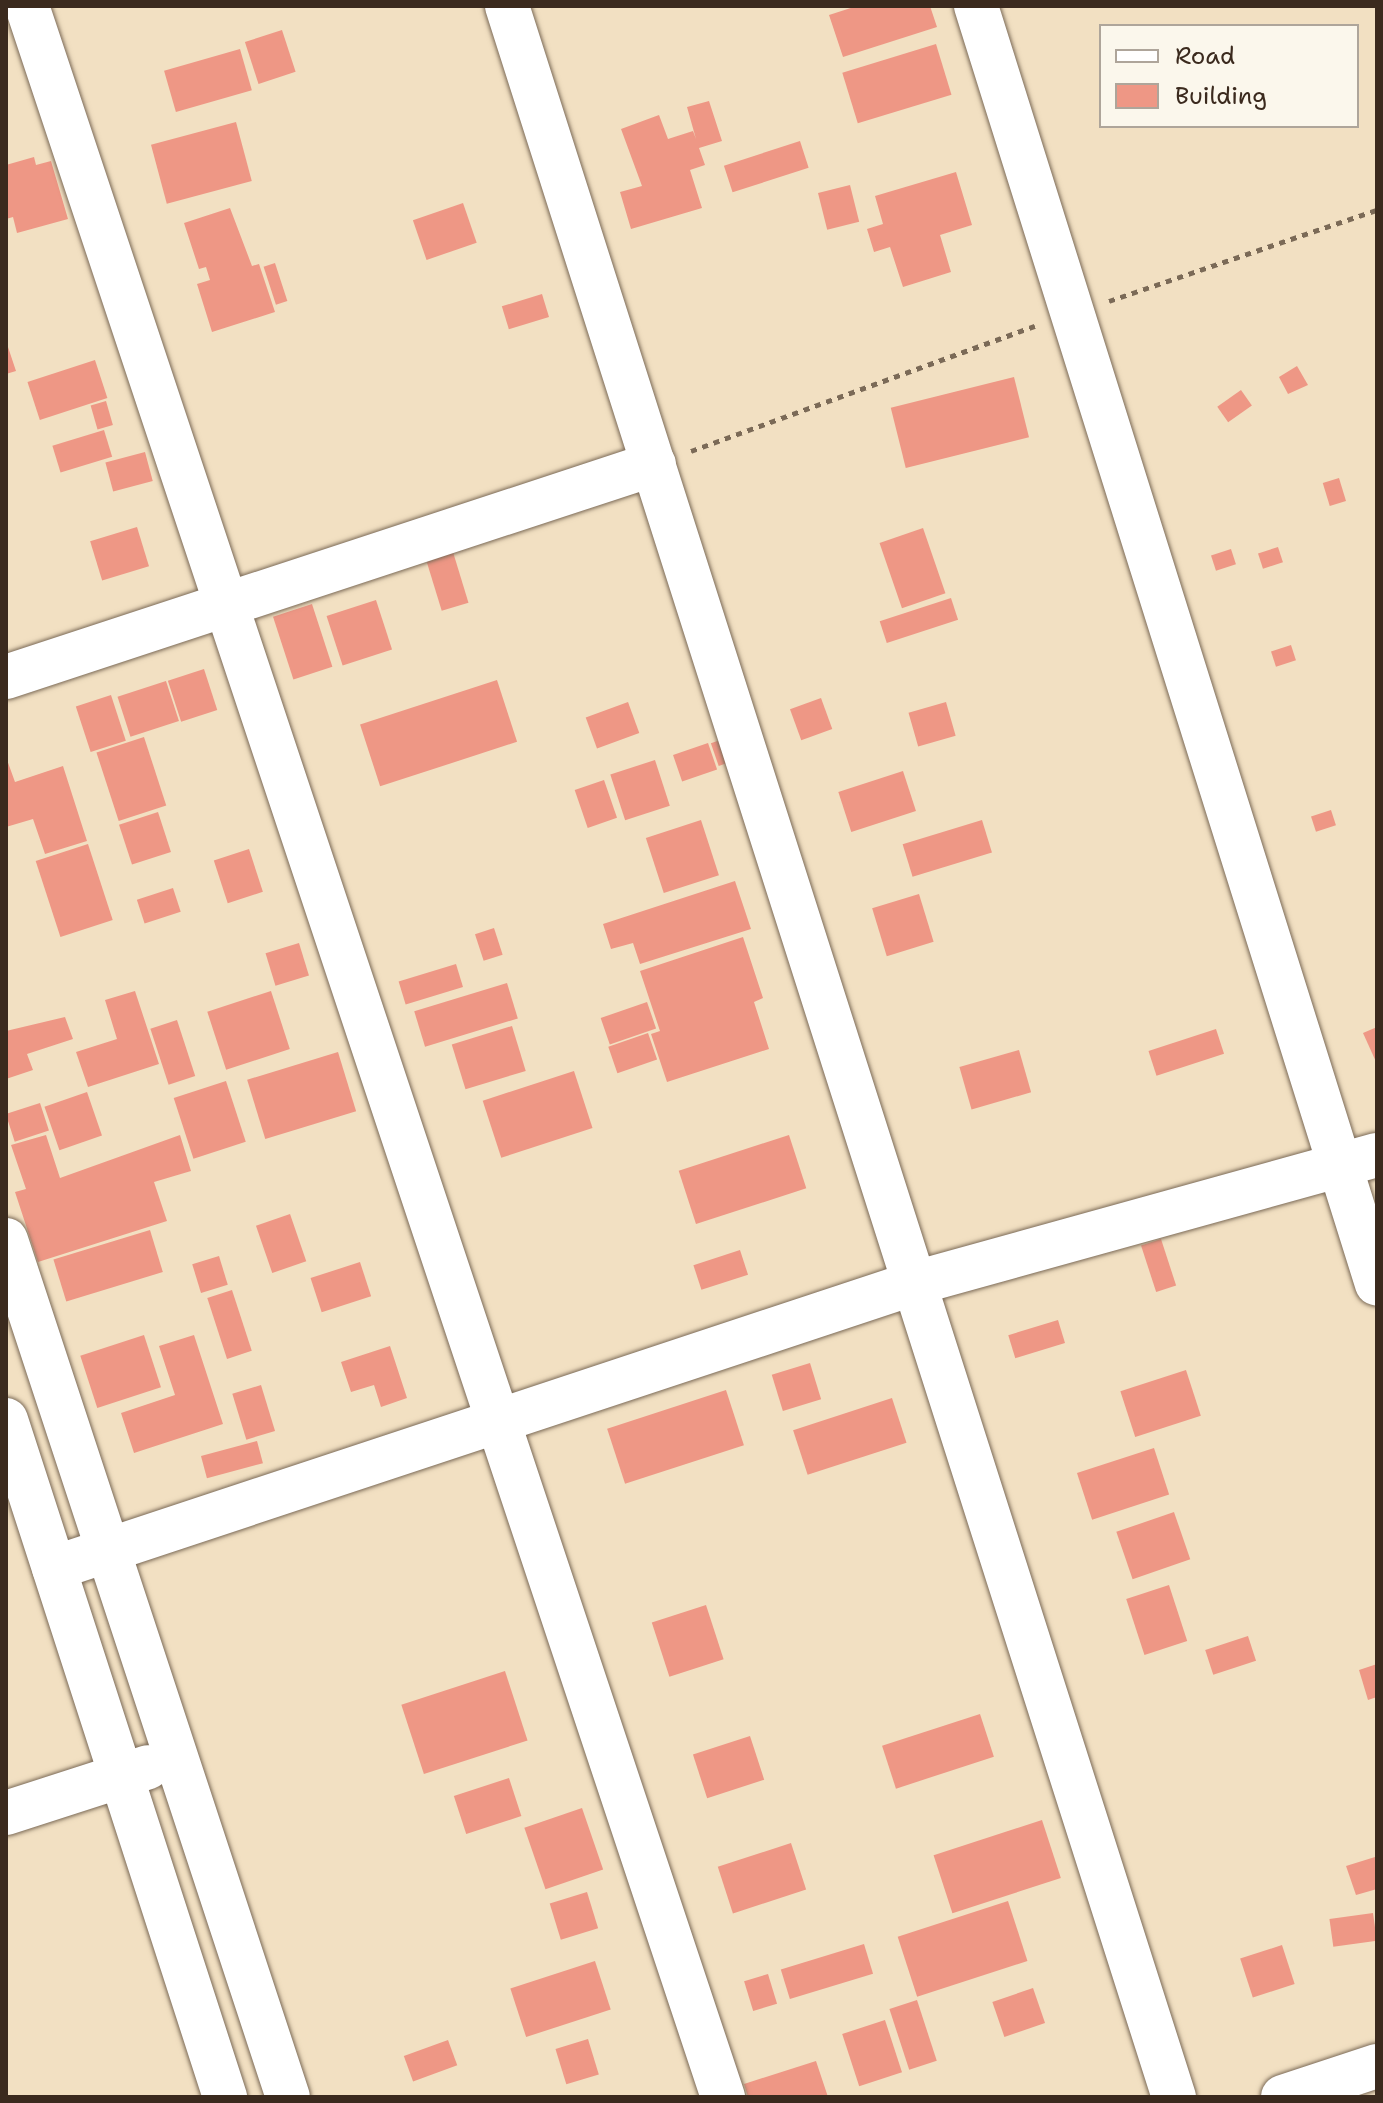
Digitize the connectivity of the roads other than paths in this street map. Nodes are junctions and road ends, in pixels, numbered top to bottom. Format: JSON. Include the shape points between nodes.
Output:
{"nodes":[{"id":1,"x":27,"y":6,"type":"edge"},
{"id":2,"x":507,"y":6,"type":"edge"},
{"id":3,"x":976,"y":6,"type":"edge"},
{"id":4,"x":654,"y":464,"type":"junction"},
{"id":5,"x":224,"y":605,"type":"junction"},
{"id":6,"x":6,"y":677,"type":"edge"},
{"id":7,"x":1358,"y":1160,"type":"edge"},
{"id":8,"x":6,"y":1240,"type":"edge"},
{"id":9,"x":915,"y":1283,"type":"junction"},
{"id":10,"x":1377,"y":1284,"type":"edge"},
{"id":11,"x":500,"y":1417,"type":"junction"},
{"id":12,"x":6,"y":1420,"type":"edge"},
{"id":13,"x":108,"y":1551,"type":"junction"},
{"id":14,"x":54,"y":1568,"type":"junction"},
{"id":15,"x":177,"y":1759,"type":"junction"},
{"id":16,"x":121,"y":1774,"type":"junction"},
{"id":17,"x":6,"y":1813,"type":"edge"},
{"id":18,"x":1377,"y":2066,"type":"edge"},
{"id":19,"x":225,"y":2097,"type":"edge"},
{"id":20,"x":288,"y":2097,"type":"edge"},
{"id":21,"x":723,"y":2097,"type":"edge"},
{"id":22,"x":1174,"y":2097,"type":"edge"},
{"id":23,"x":1283,"y":2097,"type":"edge"}],
"edges":[{"from":1,"to":5,"type":"street"},
{"from":2,"to":4,"type":"street"},
{"from":3,"to":7,"type":"street","via":[[1071,313]]},
{"from":4,"to":5,"type":"street"},
{"from":4,"to":9,"type":"street"},
{"from":5,"to":6,"type":"street"},
{"from":5,"to":11,"type":"street"},
{"from":7,"to":9,"type":"street"},
{"from":7,"to":10,"type":"street"},
{"from":8,"to":13,"type":"street"},
{"from":9,"to":11,"type":"street"},
{"from":9,"to":22,"type":"street"},
{"from":11,"to":13,"type":"street"},
{"from":11,"to":21,"type":"street"},
{"from":12,"to":14,"type":"street"},
{"from":13,"to":14,"type":"street"},
{"from":13,"to":15,"type":"street"},
{"from":14,"to":16,"type":"street"},
{"from":15,"to":16,"type":"street"},
{"from":15,"to":20,"type":"street"},
{"from":16,"to":17,"type":"street"},
{"from":16,"to":19,"type":"street"},
{"from":18,"to":23,"type":"street"}]}
